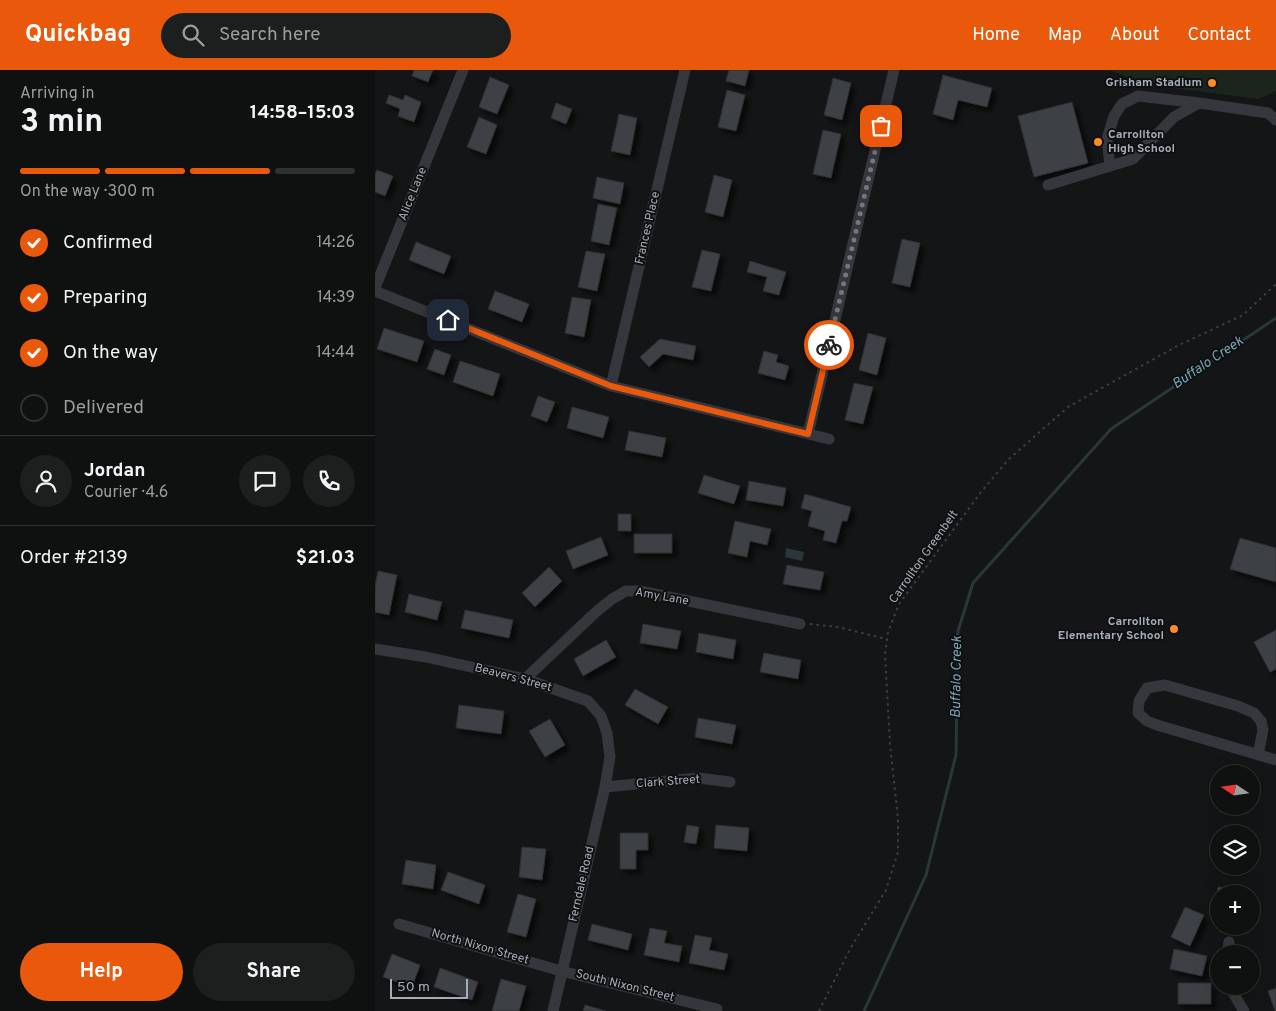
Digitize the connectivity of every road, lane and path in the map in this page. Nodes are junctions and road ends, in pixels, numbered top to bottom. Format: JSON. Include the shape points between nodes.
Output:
{"nodes":[{"id":1,"x":463,"y":70,"type":"edge"},
{"id":2,"x":685,"y":70,"type":"edge"},
{"id":3,"x":894,"y":70,"type":"edge"},
{"id":4,"x":1199,"y":103,"type":"junction"},
{"id":5,"x":1273,"y":115,"type":"edge"},
{"id":6,"x":1110,"y":166,"type":"junction"},
{"id":7,"x":1048,"y":185,"type":"dead end"},
{"id":8,"x":1276,"y":284,"type":"edge"},
{"id":9,"x":375,"y":290,"type":"edge"},
{"id":10,"x":611,"y":386,"type":"junction"},
{"id":11,"x":808,"y":434,"type":"junction"},
{"id":12,"x":829,"y":439,"type":"dead end"},
{"id":13,"x":800,"y":624,"type":"joint"},
{"id":14,"x":887,"y":639,"type":"junction"},
{"id":15,"x":375,"y":649,"type":"edge"},
{"id":16,"x":525,"y":679,"type":"junction"},
{"id":17,"x":1258,"y":755,"type":"junction"},
{"id":18,"x":610,"y":757,"type":"joint"},
{"id":19,"x":1276,"y":760,"type":"edge"},
{"id":20,"x":731,"y":782,"type":"dead end"},
{"id":21,"x":605,"y":787,"type":"junction"},
{"id":22,"x":399,"y":924,"type":"dead end"},
{"id":23,"x":561,"y":970,"type":"junction"},
{"id":24,"x":1234,"y":995,"type":"edge"},
{"id":25,"x":717,"y":1009,"type":"dead end"},
{"id":26,"x":553,"y":1011,"type":"edge"},
{"id":27,"x":819,"y":1011,"type":"edge"},
{"id":28,"x":1244,"y":1011,"type":"edge"}],
"edges":[{"from":1,"to":9,"type":"street","name":"Alice Lane"},
{"from":2,"to":10,"type":"street","name":"Frances Place"},
{"from":3,"to":11,"type":"street"},
{"from":4,"to":5,"type":"street"},
{"from":4,"to":6,"type":"street","via":[[1174,117],[1133,159]]},
{"from":4,"to":6,"type":"street","via":[[1138,96],[1122,104],[1114,116],[1107,139]]},
{"from":6,"to":7,"type":"street"},
{"from":8,"to":14,"type":"path","name":"Carrollton Greenbelt","via":[[1243,315],[1067,407],[1009,459],[899,604]]},
{"from":9,"to":10,"type":"street"},
{"from":10,"to":11,"type":"street"},
{"from":11,"to":12,"type":"street"},
{"from":13,"to":14,"type":"path","via":[[838,627]]},
{"from":13,"to":16,"type":"street","name":"Amy Lane","via":[[640,591],[626,591],[597,611]]},
{"from":14,"to":27,"type":"path","name":"Carrollton Greenbelt","via":[[885,655],[898,852],[886,890],[850,949]]},
{"from":15,"to":16,"type":"street","name":"Beavers Street"},
{"from":16,"to":18,"type":"street","name":"Beavers Street","via":[[588,701],[601,716]]},
{"from":17,"to":17,"type":"street","via":[[1147,721],[1138,714],[1139,701],[1147,688],[1165,686],[1254,713],[1263,730]]},
{"from":17,"to":19,"type":"street"},
{"from":18,"to":21,"type":"street","name":"Ferndale Road"},
{"from":20,"to":21,"type":"street","name":"Clark Street","via":[[698,778]]},
{"from":21,"to":23,"type":"street","name":"Ferndale Road"},
{"from":22,"to":23,"type":"street","name":"North Nixon Street"},
{"from":23,"to":25,"type":"street","name":"South Nixon Street"},
{"from":23,"to":26,"type":"street","name":"Ferndale Road"},
{"from":24,"to":28,"type":"street"}]}
